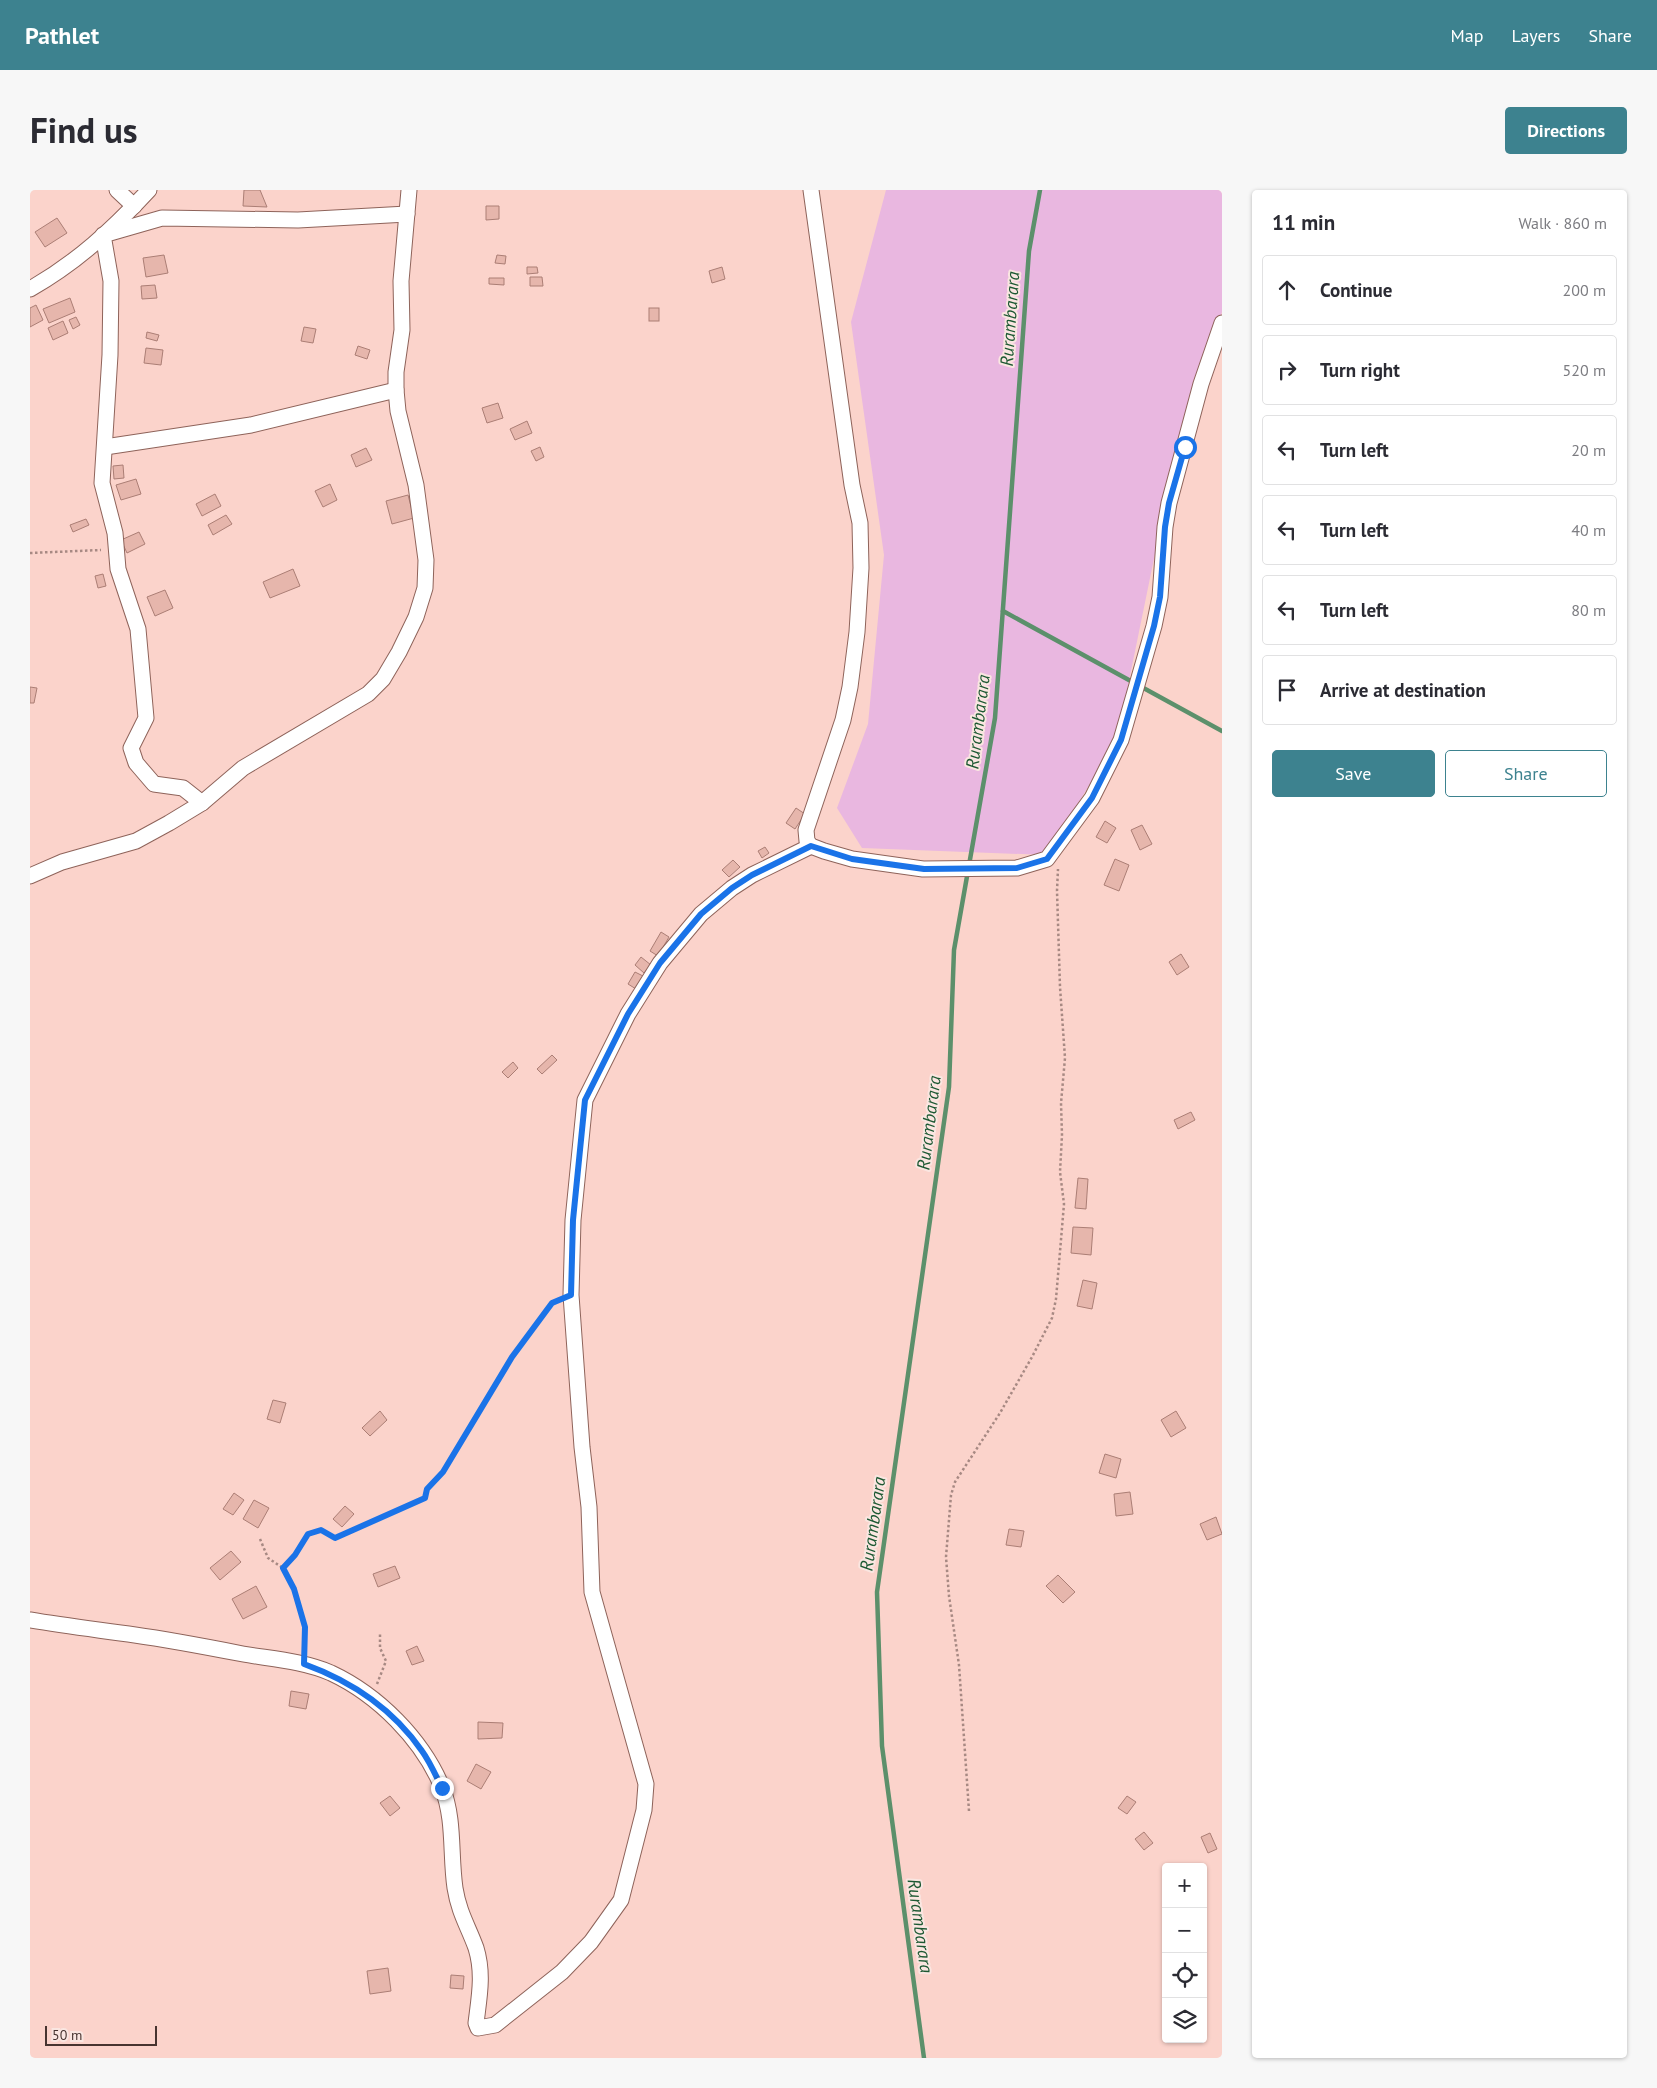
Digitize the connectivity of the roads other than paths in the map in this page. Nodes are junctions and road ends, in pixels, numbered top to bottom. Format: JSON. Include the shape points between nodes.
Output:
{"nodes":[{"id":1,"x":117,"y":190,"type":"edge"},
{"id":2,"x":149,"y":190,"type":"edge"},
{"id":3,"x":409,"y":190,"type":"edge"},
{"id":4,"x":811,"y":190,"type":"edge"},
{"id":5,"x":134,"y":206,"type":"junction"},
{"id":6,"x":408,"y":214,"type":"junction"},
{"id":7,"x":103,"y":235,"type":"junction"},
{"id":8,"x":30,"y":289,"type":"edge"},
{"id":9,"x":1222,"y":323,"type":"edge"},
{"id":10,"x":396,"y":390,"type":"junction"},
{"id":11,"x":105,"y":447,"type":"junction"},
{"id":12,"x":202,"y":804,"type":"junction"},
{"id":13,"x":811,"y":846,"type":"junction"},
{"id":14,"x":30,"y":876,"type":"edge"},
{"id":15,"x":30,"y":1620,"type":"edge"}],
"edges":[{"from":1,"to":5,"type":"street"},
{"from":2,"to":5,"type":"street"},
{"from":3,"to":6,"type":"street"},
{"from":4,"to":13,"type":"street","via":[[860,523],[861,568],[850,687],[843,720],[806,830]]},
{"from":5,"to":7,"type":"street"},
{"from":6,"to":7,"type":"street","via":[[298,220],[162,218]]},
{"from":6,"to":10,"type":"street"},
{"from":7,"to":8,"type":"street","via":[[68,266]]},
{"from":7,"to":11,"type":"street","via":[[111,281]]},
{"from":9,"to":13,"type":"street","via":[[1201,384],[1169,503],[1157,612],[1121,740],[1092,798],[1047,859],[1017,868],[924,869],[852,859]]},
{"from":10,"to":11,"type":"street","via":[[251,425]]},
{"from":10,"to":12,"type":"street","via":[[416,484],[426,560],[425,588],[416,617],[387,672],[368,694],[243,768]]},
{"from":11,"to":12,"type":"street","via":[[102,483],[115,533],[118,569],[138,629],[146,708],[146,718],[131,748],[136,763],[154,784],[183,788]]},
{"from":12,"to":14,"type":"street","via":[[136,841],[62,862]]},
{"from":13,"to":15,"type":"street","via":[[752,875],[701,914],[660,963],[628,1014],[585,1100],[573,1220],[571,1295],[582,1447],[590,1507],[592,1592],[646,1784],[644,1810],[621,1900],[591,1942],[562,1972],[495,2025],[478,2028],[482,1986],[476,1950],[459,1912],[452,1829],[442,1788],[423,1751],[384,1708],[372,1700],[332,1674],[304,1664]]}]}
